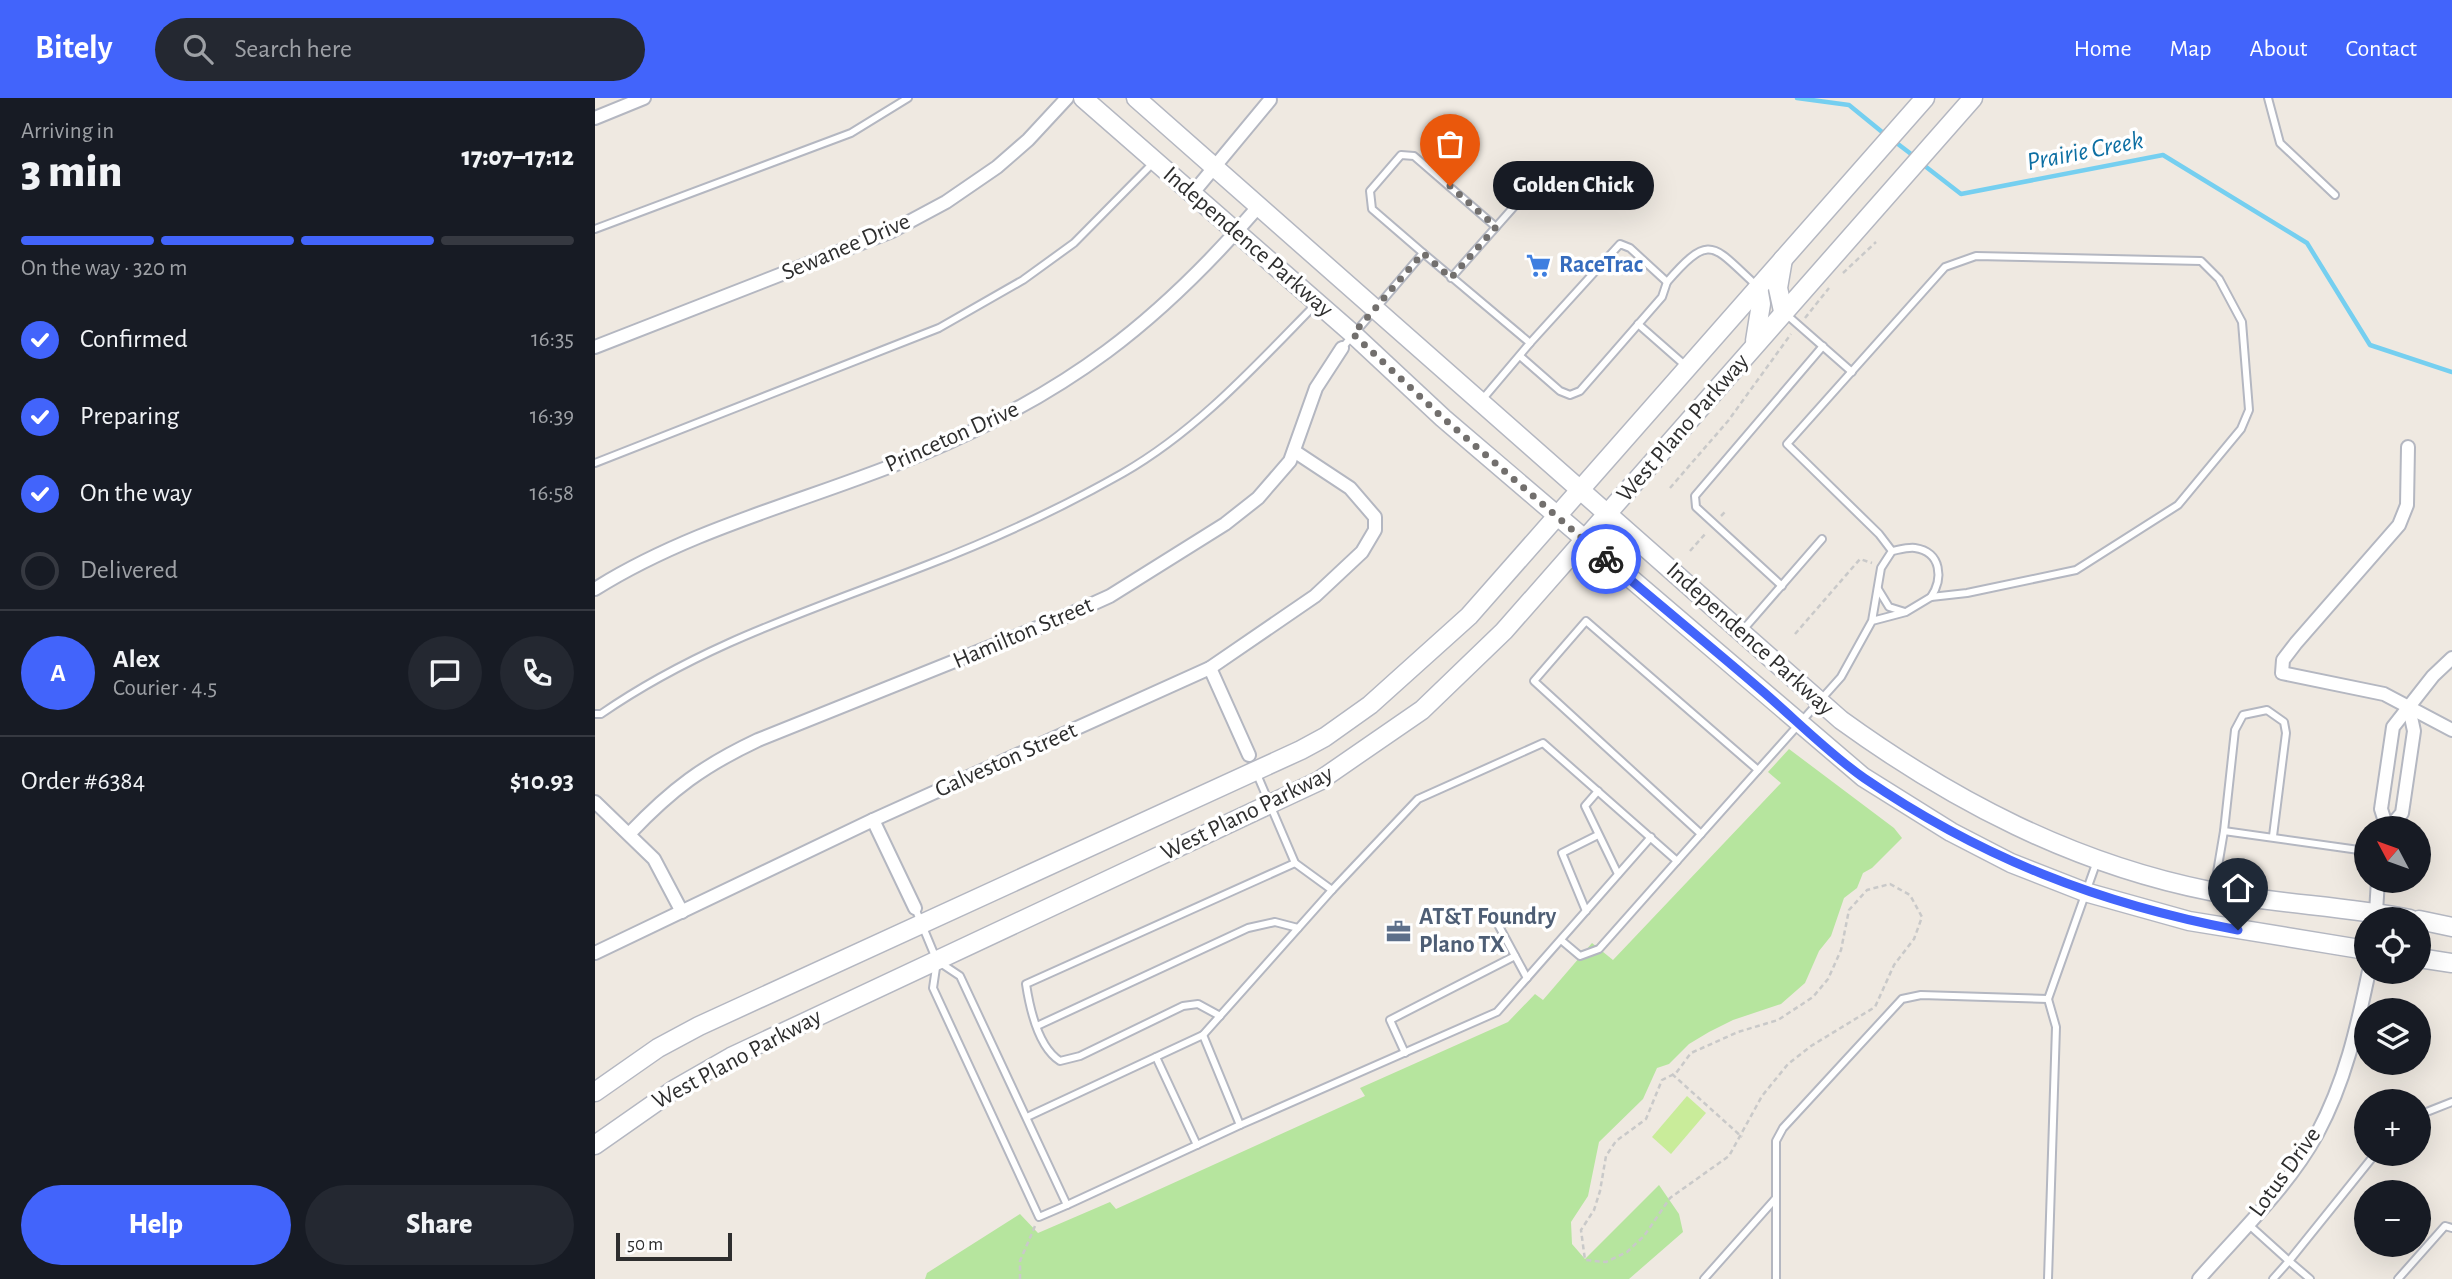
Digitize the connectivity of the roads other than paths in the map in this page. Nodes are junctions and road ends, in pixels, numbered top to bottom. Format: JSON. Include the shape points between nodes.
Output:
{"nodes":[{"id":1,"x":644,"y":98,"type":"edge"},
{"id":2,"x":908,"y":98,"type":"edge"},
{"id":3,"x":1067,"y":98,"type":"edge"},
{"id":4,"x":1083,"y":98,"type":"edge"},
{"id":5,"x":1136,"y":98,"type":"edge"},
{"id":6,"x":1925,"y":98,"type":"edge"},
{"id":7,"x":1973,"y":98,"type":"edge"},
{"id":8,"x":2268,"y":98,"type":"edge"},
{"id":9,"x":1270,"y":100,"type":"dead end"},
{"id":10,"x":595,"y":118,"type":"edge"},
{"id":11,"x":1154,"y":161,"type":"junction"},
{"id":12,"x":1215,"y":167,"type":"junction"},
{"id":13,"x":1542,"y":175,"type":"dead end"},
{"id":14,"x":1192,"y":194,"type":"junction"},
{"id":15,"x":2335,"y":195,"type":"dead end"},
{"id":16,"x":1258,"y":207,"type":"junction"},
{"id":17,"x":1496,"y":227,"type":"junction"},
{"id":18,"x":595,"y":229,"type":"edge"},
{"id":19,"x":1237,"y":231,"type":"junction"},
{"id":20,"x":1423,"y":253,"type":"junction"},
{"id":21,"x":1783,"y":258,"type":"junction"},
{"id":22,"x":1451,"y":278,"type":"junction"},
{"id":23,"x":1667,"y":282,"type":"junction"},
{"id":24,"x":1758,"y":287,"type":"junction"},
{"id":25,"x":1318,"y":302,"type":"junction"},
{"id":26,"x":1374,"y":310,"type":"junction"},
{"id":27,"x":1783,"y":311,"type":"junction"},
{"id":28,"x":1638,"y":324,"type":"junction"},
{"id":29,"x":1353,"y":334,"type":"junction"},
{"id":30,"x":1530,"y":343,"type":"junction"},
{"id":31,"x":1754,"y":344,"type":"junction"},
{"id":32,"x":1823,"y":346,"type":"junction"},
{"id":33,"x":595,"y":347,"type":"edge"},
{"id":34,"x":1342,"y":348,"type":"joint"},
{"id":35,"x":1520,"y":356,"type":"junction"},
{"id":36,"x":1689,"y":368,"type":"junction"},
{"id":37,"x":1852,"y":372,"type":"junction"},
{"id":38,"x":1482,"y":401,"type":"junction"},
{"id":39,"x":2408,"y":447,"type":"dead end"},
{"id":40,"x":1294,"y":451,"type":"junction"},
{"id":41,"x":595,"y":463,"type":"edge"},
{"id":42,"x":1582,"y":490,"type":"junction"},
{"id":43,"x":1609,"y":514,"type":"junction"},
{"id":44,"x":1558,"y":517,"type":"junction"},
{"id":45,"x":1822,"y":539,"type":"dead end"},
{"id":46,"x":1585,"y":541,"type":"junction"},
{"id":47,"x":1892,"y":551,"type":"junction"},
{"id":48,"x":1781,"y":586,"type":"junction"},
{"id":49,"x":1878,"y":587,"type":"junction"},
{"id":50,"x":595,"y":589,"type":"edge"},
{"id":51,"x":1931,"y":597,"type":"junction"},
{"id":52,"x":1906,"y":612,"type":"junction"},
{"id":53,"x":1872,"y":621,"type":"junction"},
{"id":54,"x":1741,"y":632,"type":"junction"},
{"id":55,"x":2452,"y":658,"type":"edge"},
{"id":56,"x":1210,"y":668,"type":"junction"},
{"id":57,"x":1820,"y":701,"type":"junction"},
{"id":58,"x":2409,"y":708,"type":"junction"},
{"id":59,"x":595,"y":714,"type":"edge"},
{"id":60,"x":1799,"y":723,"type":"junction"},
{"id":61,"x":2452,"y":730,"type":"edge"},
{"id":62,"x":1252,"y":763,"type":"junction"},
{"id":63,"x":1758,"y":770,"type":"junction"},
{"id":64,"x":1598,"y":791,"type":"junction"},
{"id":65,"x":595,"y":802,"type":"edge"},
{"id":66,"x":1269,"y":804,"type":"junction"},
{"id":67,"x":2384,"y":816,"type":"edge"},
{"id":68,"x":2399,"y":816,"type":"edge"},
{"id":69,"x":873,"y":820,"type":"junction"},
{"id":70,"x":2224,"y":831,"type":"junction"},
{"id":71,"x":630,"y":833,"type":"junction"},
{"id":72,"x":1701,"y":834,"type":"junction"},
{"id":73,"x":1598,"y":835,"type":"junction"},
{"id":74,"x":2273,"y":836,"type":"junction"},
{"id":75,"x":1651,"y":837,"type":"junction"},
{"id":76,"x":2354,"y":849,"type":"edge"},
{"id":77,"x":1677,"y":861,"type":"junction"},
{"id":78,"x":2097,"y":861,"type":"junction"},
{"id":79,"x":1295,"y":863,"type":"junction"},
{"id":80,"x":1618,"y":874,"type":"junction"},
{"id":81,"x":1332,"y":890,"type":"junction"},
{"id":82,"x":2085,"y":892,"type":"junction"},
{"id":83,"x":2214,"y":892,"type":"junction"},
{"id":84,"x":915,"y":908,"type":"joint"},
{"id":85,"x":1586,"y":911,"type":"junction"},
{"id":86,"x":682,"y":912,"type":"junction"},
{"id":87,"x":2354,"y":913,"type":"edge"},
{"id":88,"x":1494,"y":918,"type":"dead end"},
{"id":89,"x":2431,"y":923,"type":"edge"},
{"id":90,"x":922,"y":925,"type":"junction"},
{"id":91,"x":2452,"y":927,"type":"edge"},
{"id":92,"x":1298,"y":928,"type":"junction"},
{"id":93,"x":1560,"y":940,"type":"junction"},
{"id":94,"x":2354,"y":948,"type":"edge"},
{"id":95,"x":595,"y":953,"type":"edge"},
{"id":96,"x":1515,"y":956,"type":"junction"},
{"id":97,"x":2431,"y":960,"type":"edge"},
{"id":98,"x":937,"y":961,"type":"junction"},
{"id":99,"x":2452,"y":963,"type":"edge"},
{"id":100,"x":1527,"y":978,"type":"junction"},
{"id":101,"x":2366,"y":984,"type":"edge"},
{"id":102,"x":2048,"y":999,"type":"junction"},
{"id":103,"x":1220,"y":1016,"type":"junction"},
{"id":104,"x":1037,"y":1026,"type":"junction"},
{"id":105,"x":1203,"y":1035,"type":"junction"},
{"id":106,"x":1405,"y":1053,"type":"junction"},
{"id":107,"x":1156,"y":1057,"type":"junction"},
{"id":108,"x":595,"y":1092,"type":"edge"},
{"id":109,"x":2452,"y":1102,"type":"edge"},
{"id":110,"x":2431,"y":1110,"type":"edge"},
{"id":111,"x":1027,"y":1117,"type":"junction"},
{"id":112,"x":1240,"y":1125,"type":"junction"},
{"id":113,"x":595,"y":1145,"type":"edge"},
{"id":114,"x":1197,"y":1145,"type":"junction"},
{"id":115,"x":2366,"y":1166,"type":"edge"},
{"id":116,"x":1776,"y":1198,"type":"junction"},
{"id":117,"x":1067,"y":1205,"type":"junction"},
{"id":118,"x":2248,"y":1224,"type":"junction"},
{"id":119,"x":2452,"y":1228,"type":"edge"},
{"id":120,"x":2289,"y":1261,"type":"junction"},
{"id":121,"x":1703,"y":1279,"type":"edge"},
{"id":122,"x":1776,"y":1279,"type":"edge"},
{"id":123,"x":2048,"y":1279,"type":"edge"},
{"id":124,"x":2199,"y":1279,"type":"edge"},
{"id":125,"x":2273,"y":1279,"type":"edge"},
{"id":126,"x":2310,"y":1279,"type":"edge"},
{"id":127,"x":2398,"y":1279,"type":"edge"}],
"edges":[{"from":1,"to":10,"type":"street"},
{"from":2,"to":18,"type":"lane","via":[[851,133]]},
{"from":3,"to":33,"type":"street","name":"Sewanee Drive","via":[[997,167],[892,231]]},
{"from":4,"to":11,"type":"main road","name":"Independence Parkway"},
{"from":5,"to":12,"type":"main road","name":"Independence Parkway"},
{"from":6,"to":21,"type":"main road","name":"West Plano Parkway"},
{"from":7,"to":27,"type":"main road","name":"West Plano Parkway"},
{"from":8,"to":15,"type":"lane","via":[[2280,143]]},
{"from":9,"to":12,"type":"street"},
{"from":11,"to":14,"type":"main road","name":"Independence Parkway"},
{"from":11,"to":41,"type":"lane","via":[[1074,243],[1023,280],[939,328]]},
{"from":12,"to":14,"type":"street"},
{"from":12,"to":16,"type":"main road","name":"Independence Parkway"},
{"from":13,"to":17,"type":"lane"},
{"from":14,"to":19,"type":"main road","name":"Independence Parkway"},
{"from":16,"to":19,"type":"street","name":"Princeton Drive"},
{"from":16,"to":26,"type":"main road","name":"Independence Parkway"},
{"from":17,"to":20,"type":"lane","via":[[1414,156],[1401,155],[1370,191],[1372,209]]},
{"from":17,"to":22,"type":"lane"},
{"from":19,"to":25,"type":"main road","name":"Independence Parkway"},
{"from":19,"to":50,"type":"street","name":"Princeton Drive","via":[[1193,279],[1125,340],[1024,407],[923,454],[650,559]]},
{"from":20,"to":22,"type":"lane"},
{"from":20,"to":26,"type":"lane"},
{"from":21,"to":24,"type":"main road","name":"West Plano Parkway"},
{"from":21,"to":27,"type":"main road","via":[[1778,288]]},
{"from":22,"to":30,"type":"lane"},
{"from":23,"to":24,"type":"lane","via":[[1702,248],[1714,250]]},
{"from":23,"to":28,"type":"lane","via":[[1662,297]]},
{"from":23,"to":30,"type":"lane","via":[[1620,244]]},
{"from":24,"to":31,"type":"main road","via":[[1761,304]]},
{"from":24,"to":36,"type":"main road","name":"West Plano Parkway"},
{"from":25,"to":29,"type":"main road","name":"Independence Parkway"},
{"from":25,"to":59,"type":"lane","via":[[1216,405],[1126,471],[1024,524],[720,645],[601,715]]},
{"from":26,"to":29,"type":"lane"},
{"from":26,"to":38,"type":"main road","name":"Independence Parkway"},
{"from":27,"to":31,"type":"main road","name":"West Plano Parkway"},
{"from":27,"to":32,"type":"lane"},
{"from":28,"to":35,"type":"lane","via":[[1580,391],[1570,395]]},
{"from":28,"to":36,"type":"lane"},
{"from":29,"to":34,"type":"lane"},
{"from":29,"to":44,"type":"main road","name":"Independence Parkway"},
{"from":30,"to":35,"type":"lane"},
{"from":31,"to":43,"type":"main road","name":"West Plano Parkway"},
{"from":32,"to":37,"type":"lane"},
{"from":32,"to":48,"type":"lane","via":[[1695,496],[1696,507]]},
{"from":34,"to":40,"type":"street","name":"Hamilton Street","via":[[1316,388]]},
{"from":35,"to":38,"type":"lane"},
{"from":36,"to":42,"type":"main road","name":"West Plano Parkway"},
{"from":37,"to":47,"type":"lane","via":[[1787,444]]},
{"from":37,"to":51,"type":"lane","via":[[1945,267],[1976,256],[2201,261],[2220,279],[2242,322],[2249,410],[2241,429],[2178,505],[2076,570]]},
{"from":38,"to":42,"type":"main road","name":"Independence Parkway"},
{"from":39,"to":58,"type":"street","via":[[2407,505],[2399,524],[2296,643],[2283,660],[2282,673],[2384,694]]},
{"from":40,"to":56,"type":"street","name":"Galveston Street","via":[[1350,488],[1375,517],[1375,530],[1362,552],[1315,596]]},
{"from":40,"to":71,"type":"street","name":"Hamilton Street","via":[[1266,490],[1225,524],[1110,596],[725,755],[666,795]]},
{"from":42,"to":43,"type":"main road","name":"Independence Parkway"},
{"from":42,"to":44,"type":"main road","name":"West Plano Parkway"},
{"from":43,"to":46,"type":"main road","name":"West Plano Parkway"},
{"from":43,"to":54,"type":"main road","name":"Independence Parkway"},
{"from":44,"to":46,"type":"main road","name":"Independence Parkway"},
{"from":44,"to":62,"type":"main road","name":"West Plano Parkway","via":[[1469,615],[1370,705],[1325,737]]},
{"from":45,"to":48,"type":"lane"},
{"from":46,"to":60,"type":"main road","name":"Independence Parkway"},
{"from":46,"to":66,"type":"main road","name":"West Plano Parkway","via":[[1476,661],[1422,710],[1319,781]]},
{"from":47,"to":49,"type":"lane","via":[[1881,568]]},
{"from":47,"to":51,"type":"lane","via":[[1915,548],[1930,555],[1940,572]]},
{"from":48,"to":54,"type":"lane"},
{"from":49,"to":52,"type":"lane","via":[[1889,607]]},
{"from":49,"to":53,"type":"lane"},
{"from":51,"to":52,"type":"lane"},
{"from":52,"to":53,"type":"lane"},
{"from":53,"to":57,"type":"lane","via":[[1841,677]]},
{"from":54,"to":57,"type":"main road","name":"Independence Parkway"},
{"from":55,"to":58,"type":"street"},
{"from":56,"to":62,"type":"street"},
{"from":56,"to":69,"type":"street","name":"Galveston Street"},
{"from":57,"to":60,"type":"lane"},
{"from":57,"to":78,"type":"main road","name":"Independence Parkway","via":[[1895,759],[1998,818]]},
{"from":58,"to":61,"type":"street"},
{"from":58,"to":67,"type":"street","via":[[2393,727]]},
{"from":58,"to":68,"type":"street","via":[[2414,731]]},
{"from":60,"to":63,"type":"lane"},
{"from":60,"to":82,"type":"main road","name":"Independence Parkway","via":[[1863,777],[1951,832],[2011,863]]},
{"from":62,"to":66,"type":"lane"},
{"from":62,"to":90,"type":"main road","name":"West Plano Parkway"},
{"from":63,"to":72,"type":"lane"},
{"from":63,"to":72,"type":"lane","via":[[1586,621],[1560,650],[1534,681]]},
{"from":64,"to":73,"type":"lane","via":[[1585,806]]},
{"from":64,"to":75,"type":"lane"},
{"from":64,"to":81,"type":"lane","via":[[1543,743],[1418,799]]},
{"from":65,"to":71,"type":"street"},
{"from":66,"to":79,"type":"lane"},
{"from":66,"to":98,"type":"main road","name":"West Plano Parkway"},
{"from":69,"to":84,"type":"street"},
{"from":69,"to":86,"type":"street","name":"Galveston Street"},
{"from":70,"to":74,"type":"lane"},
{"from":70,"to":74,"type":"lane","via":[[2235,730],[2243,715],[2267,710],[2284,722],[2286,733]]},
{"from":70,"to":83,"type":"lane"},
{"from":71,"to":86,"type":"street","via":[[654,859]]},
{"from":72,"to":77,"type":"lane"},
{"from":73,"to":80,"type":"lane"},
{"from":73,"to":85,"type":"lane","via":[[1562,853]]},
{"from":74,"to":76,"type":"lane"},
{"from":75,"to":77,"type":"lane"},
{"from":75,"to":80,"type":"lane"},
{"from":77,"to":93,"type":"lane","via":[[1599,949],[1580,956]]},
{"from":78,"to":82,"type":"lane"},
{"from":78,"to":83,"type":"main road","name":"Independence Parkway"},
{"from":79,"to":81,"type":"lane"},
{"from":79,"to":104,"type":"lane","via":[[1035,978],[1026,984]]},
{"from":80,"to":85,"type":"lane"},
{"from":81,"to":92,"type":"lane"},
{"from":82,"to":94,"type":"main road","name":"Independence Parkway","via":[[2189,921]]},
{"from":82,"to":102,"type":"lane"},
{"from":83,"to":87,"type":"main road","name":"Independence Parkway"},
{"from":84,"to":90,"type":"lane"},
{"from":85,"to":93,"type":"lane"},
{"from":86,"to":95,"type":"street","name":"Galveston Street"},
{"from":88,"to":96,"type":"lane"},
{"from":89,"to":91,"type":"main road"},
{"from":90,"to":98,"type":"lane"},
{"from":90,"to":108,"type":"main road","name":"West Plano Parkway","via":[[699,1026]]},
{"from":92,"to":103,"type":"lane"},
{"from":92,"to":104,"type":"lane","via":[[1275,922],[1248,928]]},
{"from":93,"to":100,"type":"lane"},
{"from":96,"to":100,"type":"lane"},
{"from":96,"to":106,"type":"lane","via":[[1390,1020]]},
{"from":97,"to":99,"type":"main road"},
{"from":98,"to":111,"type":"lane","via":[[960,976]]},
{"from":98,"to":113,"type":"main road","name":"West Plano Parkway","via":[[731,1056]]},
{"from":98,"to":117,"type":"lane","via":[[933,988],[1039,1217]]},
{"from":100,"to":106,"type":"lane","via":[[1497,1012]]},
{"from":101,"to":118,"type":"street","name":"Lotus Drive","via":[[2347,1063],[2317,1133]]},
{"from":102,"to":116,"type":"lane","via":[[1921,995],[1902,999],[1783,1128],[1776,1141]]},
{"from":102,"to":123,"type":"lane","via":[[2056,1027]]},
{"from":103,"to":104,"type":"lane","via":[[1198,1004],[1183,1006],[1080,1056],[1060,1061],[1048,1053]]},
{"from":103,"to":105,"type":"lane"},
{"from":105,"to":107,"type":"lane"},
{"from":105,"to":112,"type":"lane"},
{"from":106,"to":112,"type":"lane"},
{"from":107,"to":111,"type":"lane"},
{"from":107,"to":114,"type":"lane"},
{"from":109,"to":110,"type":"lane"},
{"from":111,"to":117,"type":"lane"},
{"from":112,"to":114,"type":"lane"},
{"from":114,"to":117,"type":"lane"},
{"from":115,"to":120,"type":"lane"},
{"from":116,"to":121,"type":"lane"},
{"from":116,"to":122,"type":"lane"},
{"from":118,"to":120,"type":"lane"},
{"from":118,"to":124,"type":"street","name":"Lotus Drive"},
{"from":119,"to":127,"type":"lane","via":[[2445,1226]]},
{"from":120,"to":125,"type":"lane"},
{"from":120,"to":126,"type":"lane"}]}
